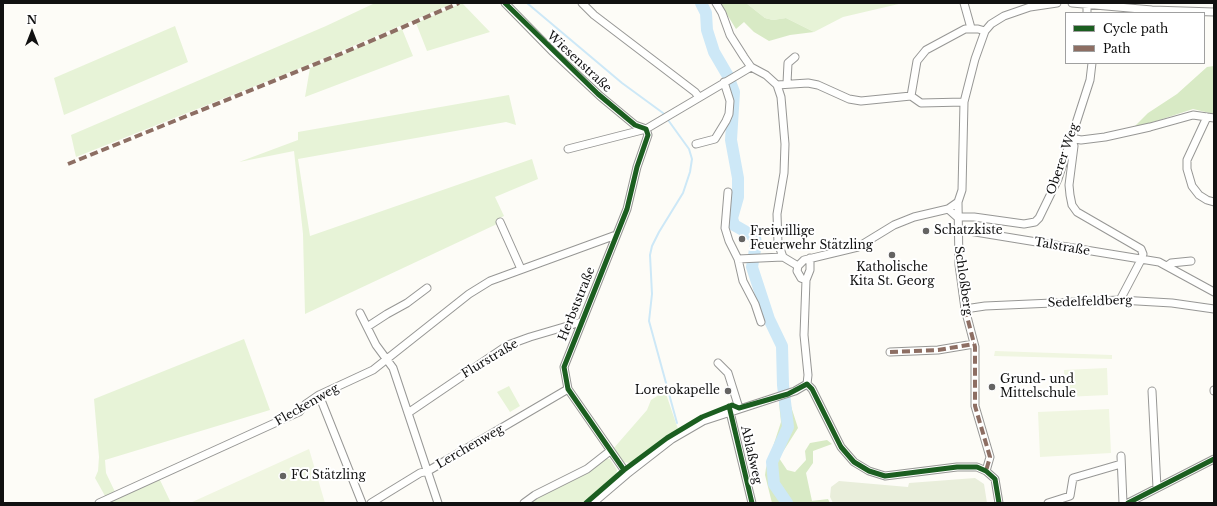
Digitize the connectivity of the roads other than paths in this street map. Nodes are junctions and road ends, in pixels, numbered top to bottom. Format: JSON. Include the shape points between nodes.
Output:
{"nodes":[{"id":1,"x":504,"y":3,"type":"edge"},
{"id":2,"x":582,"y":3,"type":"edge"},
{"id":3,"x":716,"y":3,"type":"edge"},
{"id":4,"x":964,"y":3,"type":"edge"},
{"id":5,"x":1057,"y":3,"type":"edge"},
{"id":6,"x":1072,"y":3,"type":"edge"},
{"id":7,"x":1087,"y":4,"type":"junction"},
{"id":8,"x":1088,"y":12,"type":"edge"},
{"id":9,"x":1214,"y":12,"type":"edge"},
{"id":10,"x":971,"y":28,"type":"junction"},
{"id":11,"x":985,"y":32,"type":"junction"},
{"id":12,"x":795,"y":57,"type":"dead end"},
{"id":13,"x":1092,"y":64,"type":"edge"},
{"id":14,"x":751,"y":67,"type":"junction"},
{"id":15,"x":725,"y":82,"type":"junction"},
{"id":16,"x":787,"y":83,"type":"junction"},
{"id":17,"x":777,"y":85,"type":"junction"},
{"id":18,"x":911,"y":96,"type":"junction"},
{"id":19,"x":699,"y":97,"type":"junction"},
{"id":20,"x":964,"y":102,"type":"junction"},
{"id":21,"x":1210,"y":117,"type":"edge"},
{"id":22,"x":646,"y":129,"type":"junction"},
{"id":23,"x":1071,"y":138,"type":"junction"},
{"id":24,"x":696,"y":144,"type":"dead end"},
{"id":25,"x":568,"y":149,"type":"dead end"},
{"id":26,"x":728,"y":192,"type":"dead end"},
{"id":27,"x":958,"y":202,"type":"junction"},
{"id":28,"x":1214,"y":202,"type":"edge"},
{"id":29,"x":948,"y":209,"type":"junction"},
{"id":30,"x":957,"y":217,"type":"junction"},
{"id":31,"x":500,"y":222,"type":"dead end"},
{"id":32,"x":957,"y":229,"type":"junction"},
{"id":33,"x":616,"y":235,"type":"junction"},
{"id":34,"x":783,"y":257,"type":"junction"},
{"id":35,"x":810,"y":258,"type":"junction"},
{"id":36,"x":738,"y":259,"type":"junction"},
{"id":37,"x":1141,"y":260,"type":"junction"},
{"id":38,"x":1191,"y":261,"type":"dead end"},
{"id":39,"x":798,"y":266,"type":"junction"},
{"id":40,"x":1166,"y":266,"type":"junction"},
{"id":41,"x":521,"y":269,"type":"junction"},
{"id":42,"x":806,"y":280,"type":"junction"},
{"id":43,"x":428,"y":288,"type":"dead end"},
{"id":44,"x":1214,"y":292,"type":"edge"},
{"id":45,"x":1120,"y":300,"type":"junction"},
{"id":46,"x":965,"y":309,"type":"junction"},
{"id":47,"x":1214,"y":309,"type":"edge"},
{"id":48,"x":360,"y":313,"type":"dead end"},
{"id":49,"x":581,"y":322,"type":"junction"},
{"id":50,"x":761,"y":322,"type":"dead end"},
{"id":51,"x":368,"y":327,"type":"junction"},
{"id":52,"x":974,"y":344,"type":"junction"},
{"id":53,"x":890,"y":352,"type":"dead end"},
{"id":54,"x":387,"y":360,"type":"junction"},
{"id":55,"x":718,"y":363,"type":"dead end"},
{"id":56,"x":807,"y":384,"type":"junction"},
{"id":57,"x":568,"y":389,"type":"junction"},
{"id":58,"x":1152,"y":391,"type":"dead end"},
{"id":59,"x":319,"y":395,"type":"junction"},
{"id":60,"x":739,"y":408,"type":"junction"},
{"id":61,"x":730,"y":412,"type":"junction"},
{"id":62,"x":408,"y":413,"type":"junction"},
{"id":63,"x":610,"y":451,"type":"junction"},
{"id":64,"x":1214,"y":459,"type":"edge"},
{"id":65,"x":428,"y":471,"type":"junction"},
{"id":66,"x":986,"y":471,"type":"junction"},
{"id":67,"x":627,"y":474,"type":"junction"},
{"id":68,"x":1157,"y":488,"type":"junction"},
{"id":69,"x":98,"y":503,"type":"edge"},
{"id":70,"x":362,"y":503,"type":"edge"},
{"id":71,"x":371,"y":503,"type":"edge"},
{"id":72,"x":438,"y":503,"type":"edge"},
{"id":73,"x":524,"y":503,"type":"edge"},
{"id":74,"x":593,"y":503,"type":"edge"},
{"id":75,"x":752,"y":503,"type":"edge"},
{"id":76,"x":1000,"y":503,"type":"edge"},
{"id":77,"x":1048,"y":503,"type":"edge"},
{"id":78,"x":1123,"y":503,"type":"edge"},
{"id":79,"x":1128,"y":503,"type":"edge"}],
"edges":[{"from":1,"to":22,"type":"street","name":"Wiesenstraße","via":[[600,96],[635,125]]},
{"from":2,"to":19,"type":"street","via":[[594,15],[696,92]]},
{"from":3,"to":14,"type":"street","via":[[730,35]]},
{"from":4,"to":10,"type":"street"},
{"from":5,"to":11,"type":"street","via":[[1004,16],[991,24]]},
{"from":6,"to":7,"type":"street"},
{"from":7,"to":8,"type":"street"},
{"from":7,"to":9,"type":"street","via":[[1171,12]]},
{"from":10,"to":11,"type":"street"},
{"from":10,"to":18,"type":"street","via":[[950,36],[921,55],[914,70]]},
{"from":11,"to":20,"type":"street","name":"Schloßberg","via":[[974,59]]},
{"from":12,"to":16,"type":"street","via":[[788,63]]},
{"from":13,"to":23,"type":"street","name":"Oberer Weg","via":[[1090,80]]},
{"from":14,"to":15,"type":"street"},
{"from":14,"to":17,"type":"street"},
{"from":15,"to":19,"type":"street"},
{"from":15,"to":24,"type":"street","via":[[730,101],[726,121],[715,139]]},
{"from":16,"to":17,"type":"street"},
{"from":16,"to":18,"type":"street","via":[[818,85],[849,99],[861,101]]},
{"from":17,"to":34,"type":"street","via":[[781,99],[785,144],[784,173],[777,214],[778,243]]},
{"from":18,"to":20,"type":"street","via":[[921,103]]},
{"from":19,"to":22,"type":"street"},
{"from":20,"to":27,"type":"street","name":"Schloßberg","via":[[962,190]]},
{"from":21,"to":23,"type":"street","via":[[1193,115],[1105,137],[1081,140]]},
{"from":21,"to":28,"type":"street","via":[[1187,160],[1186,169],[1192,186],[1199,195]]},
{"from":22,"to":25,"type":"street"},
{"from":22,"to":33,"type":"street","name":"Herbststraße","via":[[648,135],[627,209]]},
{"from":23,"to":30,"type":"street","name":"Oberer Weg","via":[[1058,179],[1045,207],[1034,222],[1024,224]]},
{"from":23,"to":37,"type":"street","via":[[1074,146],[1069,185],[1072,205],[1082,217],[1137,245],[1143,254]]},
{"from":26,"to":36,"type":"street","via":[[725,228]]},
{"from":27,"to":29,"type":"street"},
{"from":27,"to":30,"type":"street","name":"Schloßberg"},
{"from":29,"to":30,"type":"street"},
{"from":29,"to":35,"type":"street","via":[[894,225],[858,247]]},
{"from":30,"to":32,"type":"street","name":"Schloßberg"},
{"from":31,"to":41,"type":"street"},
{"from":32,"to":37,"type":"street","name":"Talstraße"},
{"from":32,"to":46,"type":"street","name":"Schloßberg"},
{"from":33,"to":41,"type":"street","name":"Fleckenweg"},
{"from":33,"to":49,"type":"street","name":"Herbststraße"},
{"from":34,"to":36,"type":"street"},
{"from":34,"to":39,"type":"street"},
{"from":35,"to":39,"type":"street"},
{"from":35,"to":42,"type":"street","via":[[810,270]]},
{"from":36,"to":50,"type":"street","via":[[743,281]]},
{"from":37,"to":40,"type":"street","name":"Talstraße","via":[[1159,262]]},
{"from":37,"to":45,"type":"street"},
{"from":38,"to":40,"type":"street","name":"Talstraße"},
{"from":39,"to":42,"type":"street","via":[[799,275]]},
{"from":40,"to":44,"type":"street","name":"Talstraße"},
{"from":41,"to":54,"type":"street","name":"Fleckenweg","via":[[490,281],[469,294]]},
{"from":42,"to":56,"type":"street","via":[[804,335]]},
{"from":43,"to":51,"type":"street"},
{"from":45,"to":46,"type":"street","name":"Sedelfeldberg"},
{"from":45,"to":47,"type":"street","name":"Sedelfeldberg"},
{"from":46,"to":52,"type":"street","name":"Schloßberg"},
{"from":48,"to":51,"type":"street"},
{"from":49,"to":57,"type":"street","name":"Herbststraße","via":[[564,367]]},
{"from":49,"to":62,"type":"street","name":"Flurstraße","via":[[508,346]]},
{"from":51,"to":54,"type":"street","via":[[376,345]]},
{"from":52,"to":53,"type":"street","via":[[938,350]]},
{"from":52,"to":66,"type":"street","name":"Schloßberg","via":[[975,406],[990,457]]},
{"from":54,"to":59,"type":"street","name":"Fleckenweg","via":[[362,376]]},
{"from":54,"to":62,"type":"street","via":[[393,368]]},
{"from":55,"to":60,"type":"street","via":[[728,373]]},
{"from":56,"to":60,"type":"street","via":[[784,395]]},
{"from":56,"to":66,"type":"street","via":[[842,447],[854,462],[869,471],[886,476],[968,466]]},
{"from":57,"to":63,"type":"street","name":"Herbststraße"},
{"from":57,"to":65,"type":"street","name":"Lerchenweg"},
{"from":58,"to":68,"type":"street"},
{"from":59,"to":69,"type":"street","name":"Fleckenweg","via":[[299,412]]},
{"from":59,"to":70,"type":"street"},
{"from":60,"to":61,"type":"street"},
{"from":61,"to":67,"type":"street","via":[[703,422],[672,439]]},
{"from":61,"to":75,"type":"street","name":"Ablaßweg"},
{"from":62,"to":65,"type":"street"},
{"from":63,"to":67,"type":"street","name":"Herbststraße"},
{"from":63,"to":73,"type":"street","via":[[587,469]]},
{"from":64,"to":68,"type":"street"},
{"from":65,"to":71,"type":"street","name":"Lerchenweg","via":[[420,473]]},
{"from":65,"to":72,"type":"street"},
{"from":66,"to":76,"type":"street","via":[[994,479]]},
{"from":67,"to":74,"type":"street"},
{"from":68,"to":79,"type":"street"},
{"from":77,"to":78,"type":"street","via":[[1070,496],[1073,478],[1121,460]]}]}
